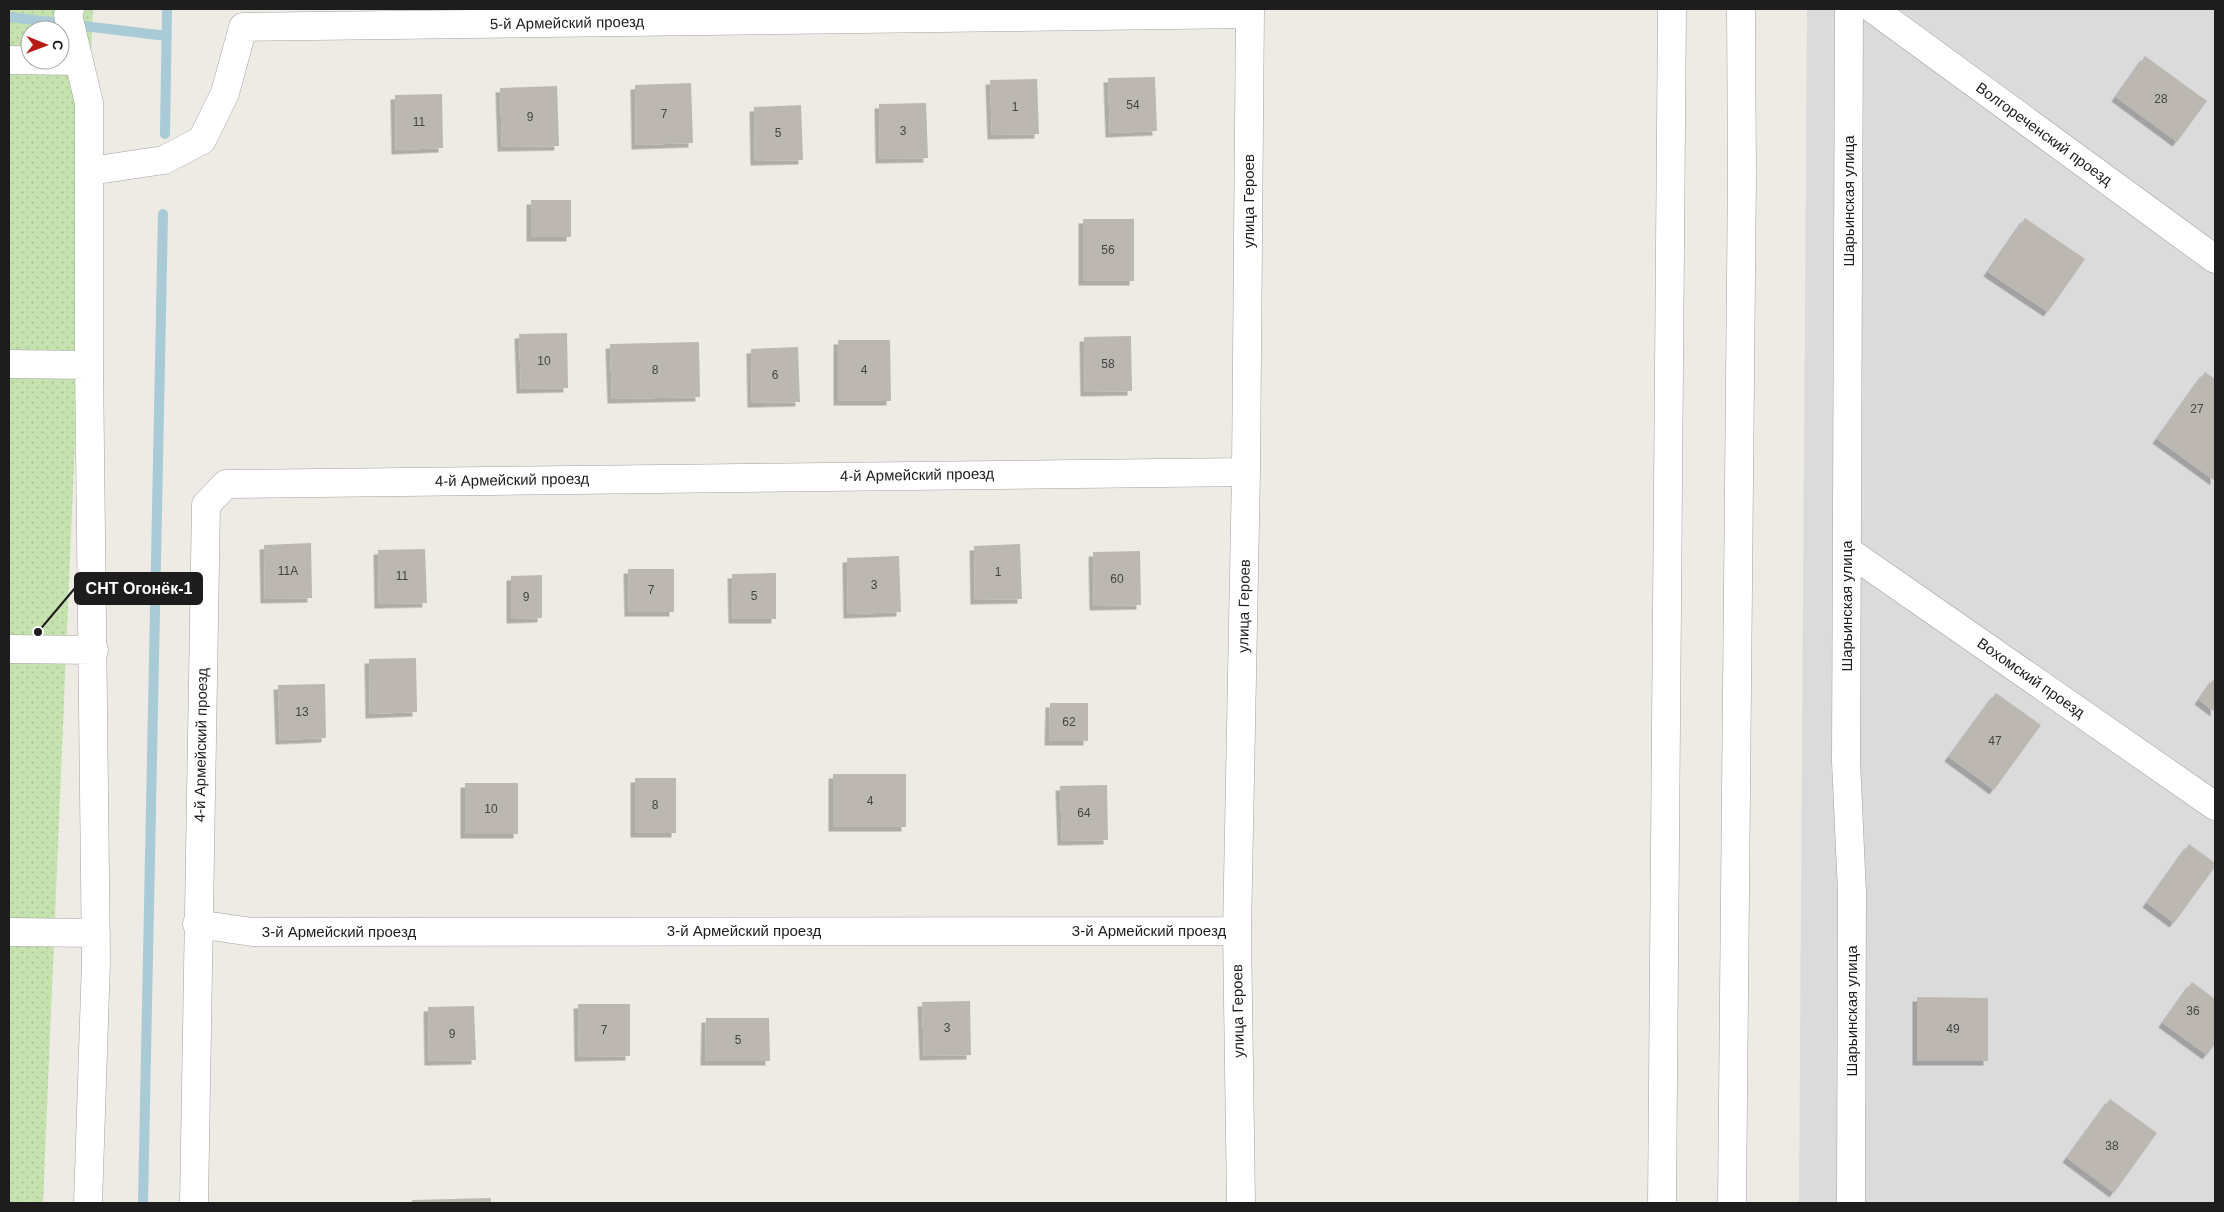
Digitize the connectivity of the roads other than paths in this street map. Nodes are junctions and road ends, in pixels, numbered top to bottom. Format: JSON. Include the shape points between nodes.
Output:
{"nodes":[{"id":1,"x":70,"y":9,"type":"edge"},
{"id":2,"x":1672,"y":9,"type":"edge"},
{"id":3,"x":1741,"y":9,"type":"edge"},
{"id":4,"x":1849,"y":9,"type":"edge"},
{"id":5,"x":1873,"y":9,"type":"edge"},
{"id":6,"x":1250,"y":11,"type":"edge"},
{"id":7,"x":9,"y":60,"type":"edge"},
{"id":8,"x":79,"y":61,"type":"junction"},
{"id":9,"x":90,"y":171,"type":"junction"},
{"id":10,"x":2215,"y":260,"type":"edge"},
{"id":11,"x":9,"y":364,"type":"edge"},
{"id":12,"x":89,"y":365,"type":"junction"},
{"id":13,"x":1246,"y":472,"type":"junction"},
{"id":14,"x":1848,"y":550,"type":"junction"},
{"id":15,"x":9,"y":650,"type":"edge"},
{"id":16,"x":94,"y":650,"type":"junction"},
{"id":17,"x":2215,"y":806,"type":"edge"},
{"id":18,"x":197,"y":924,"type":"junction"},
{"id":19,"x":1237,"y":931,"type":"junction"},
{"id":20,"x":9,"y":932,"type":"edge"},
{"id":21,"x":96,"y":932,"type":"junction"},
{"id":22,"x":88,"y":1203,"type":"edge"},
{"id":23,"x":194,"y":1203,"type":"edge"},
{"id":24,"x":1241,"y":1203,"type":"edge"},
{"id":25,"x":1662,"y":1203,"type":"edge"},
{"id":26,"x":1732,"y":1203,"type":"edge"},
{"id":27,"x":1851,"y":1203,"type":"edge"}],
"edges":[{"from":1,"to":8,"type":"street","via":[[68,15]]},
{"from":2,"to":25,"type":"street"},
{"from":3,"to":26,"type":"street"},
{"from":4,"to":14,"type":"street","name":"Шарьинская улица"},
{"from":5,"to":10,"type":"street","name":"Волгореченский проезд"},
{"from":6,"to":9,"type":"street","name":"5-й Армейский проезд","via":[[243,27],[225,93],[202,140],[164,160]]},
{"from":6,"to":13,"type":"street","name":"улица Героев"},
{"from":7,"to":8,"type":"street"},
{"from":8,"to":9,"type":"street","via":[[89,103]]},
{"from":9,"to":12,"type":"street"},
{"from":11,"to":12,"type":"street"},
{"from":12,"to":16,"type":"street"},
{"from":13,"to":18,"type":"street","name":"4-й Армейский проезд","via":[[226,484],[206,505]]},
{"from":13,"to":19,"type":"street","name":"улица Героев"},
{"from":14,"to":17,"type":"street","name":"Вохомский проезд"},
{"from":14,"to":27,"type":"street","name":"Шарьинская улица","via":[[1846,761],[1852,893]]},
{"from":15,"to":16,"type":"street"},
{"from":16,"to":21,"type":"street"},
{"from":18,"to":19,"type":"street","name":"3-й Армейский проезд","via":[[252,932]]},
{"from":18,"to":23,"type":"street","name":"4-й Армейский проезд"},
{"from":19,"to":24,"type":"street","name":"улица Героев"},
{"from":20,"to":21,"type":"street"},
{"from":21,"to":22,"type":"street"}]}
